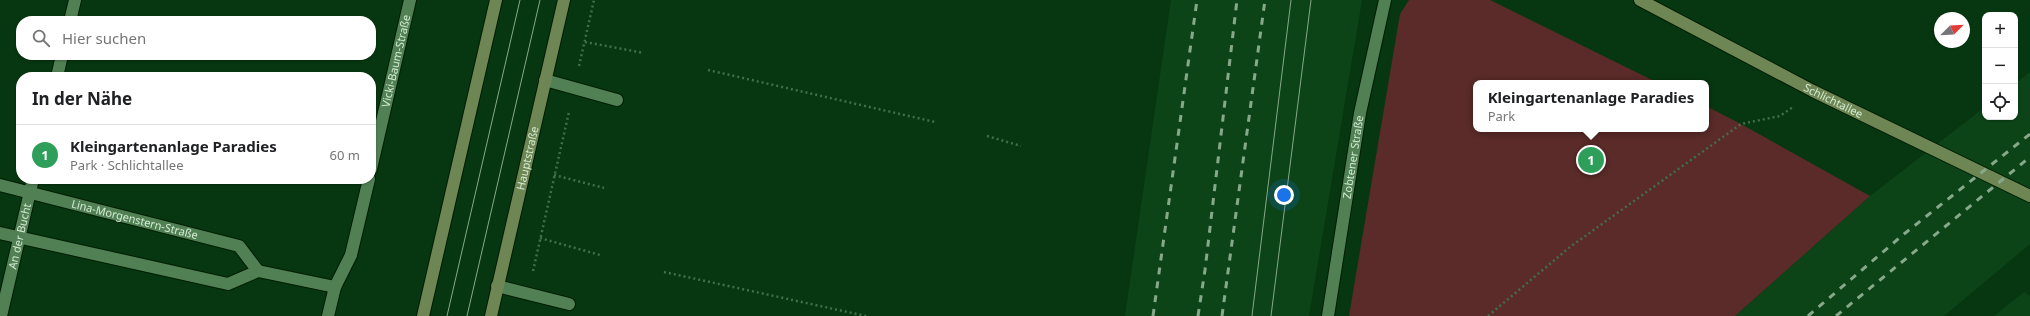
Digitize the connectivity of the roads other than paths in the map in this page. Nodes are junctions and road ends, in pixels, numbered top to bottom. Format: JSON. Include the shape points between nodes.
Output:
{"nodes":[{"id":1,"x":75,"y":0,"type":"edge"},
{"id":2,"x":410,"y":0,"type":"edge"},
{"id":3,"x":496,"y":0,"type":"edge"},
{"id":4,"x":564,"y":0,"type":"edge"},
{"id":5,"x":1385,"y":0,"type":"edge"},
{"id":6,"x":1640,"y":0,"type":"edge"},
{"id":7,"x":71,"y":16,"type":"edge"},
{"id":8,"x":61,"y":60,"type":"edge"},
{"id":9,"x":58,"y":72,"type":"edge"},
{"id":10,"x":545,"y":80,"type":"junction"},
{"id":11,"x":617,"y":100,"type":"dead end"},
{"id":12,"x":376,"y":147,"type":"edge"},
{"id":13,"x":32,"y":184,"type":"edge"},
{"id":14,"x":368,"y":184,"type":"edge"},
{"id":15,"x":0,"y":185,"type":"edge"},
{"id":16,"x":30,"y":192,"type":"junction"},
{"id":17,"x":2030,"y":196,"type":"edge"},
{"id":18,"x":0,"y":233,"type":"edge"},
{"id":19,"x":19,"y":238,"type":"junction"},
{"id":20,"x":258,"y":271,"type":"junction"},
{"id":21,"x":498,"y":286,"type":"junction"},
{"id":22,"x":335,"y":287,"type":"junction"},
{"id":23,"x":569,"y":304,"type":"dead end"},
{"id":24,"x":1,"y":316,"type":"edge"},
{"id":25,"x":328,"y":316,"type":"edge"},
{"id":26,"x":423,"y":316,"type":"edge"},
{"id":27,"x":490,"y":316,"type":"edge"},
{"id":28,"x":1328,"y":316,"type":"edge"}],
"edges":[{"from":1,"to":7,"type":"street"},
{"from":2,"to":12,"type":"street","name":"Vicki-Baum-Straße"},
{"from":3,"to":26,"type":"main road"},
{"from":4,"to":10,"type":"main road","name":"Hauptstraße"},
{"from":5,"to":28,"type":"street","name":"Zobtener Straße","via":[[1360,113]]},
{"from":6,"to":17,"type":"main road","name":"Schlichtallee","via":[[1813,91]]},
{"from":8,"to":9,"type":"street"},
{"from":10,"to":11,"type":"street"},
{"from":10,"to":21,"type":"main road","name":"Hauptstraße"},
{"from":13,"to":16,"type":"street","name":"An der Bucht"},
{"from":14,"to":22,"type":"street","via":[[351,255]]},
{"from":15,"to":16,"type":"street","name":"Lina-Morgenstern-Straße"},
{"from":16,"to":19,"type":"street","name":"An der Bucht"},
{"from":16,"to":20,"type":"street","name":"Lina-Morgenstern-Straße","via":[[240,246]]},
{"from":18,"to":19,"type":"street"},
{"from":19,"to":20,"type":"street","via":[[228,284]]},
{"from":19,"to":24,"type":"street","name":"An der Bucht"},
{"from":20,"to":22,"type":"street"},
{"from":21,"to":23,"type":"street"},
{"from":21,"to":27,"type":"main road","name":"Hauptstraße"},
{"from":22,"to":25,"type":"street"}]}
